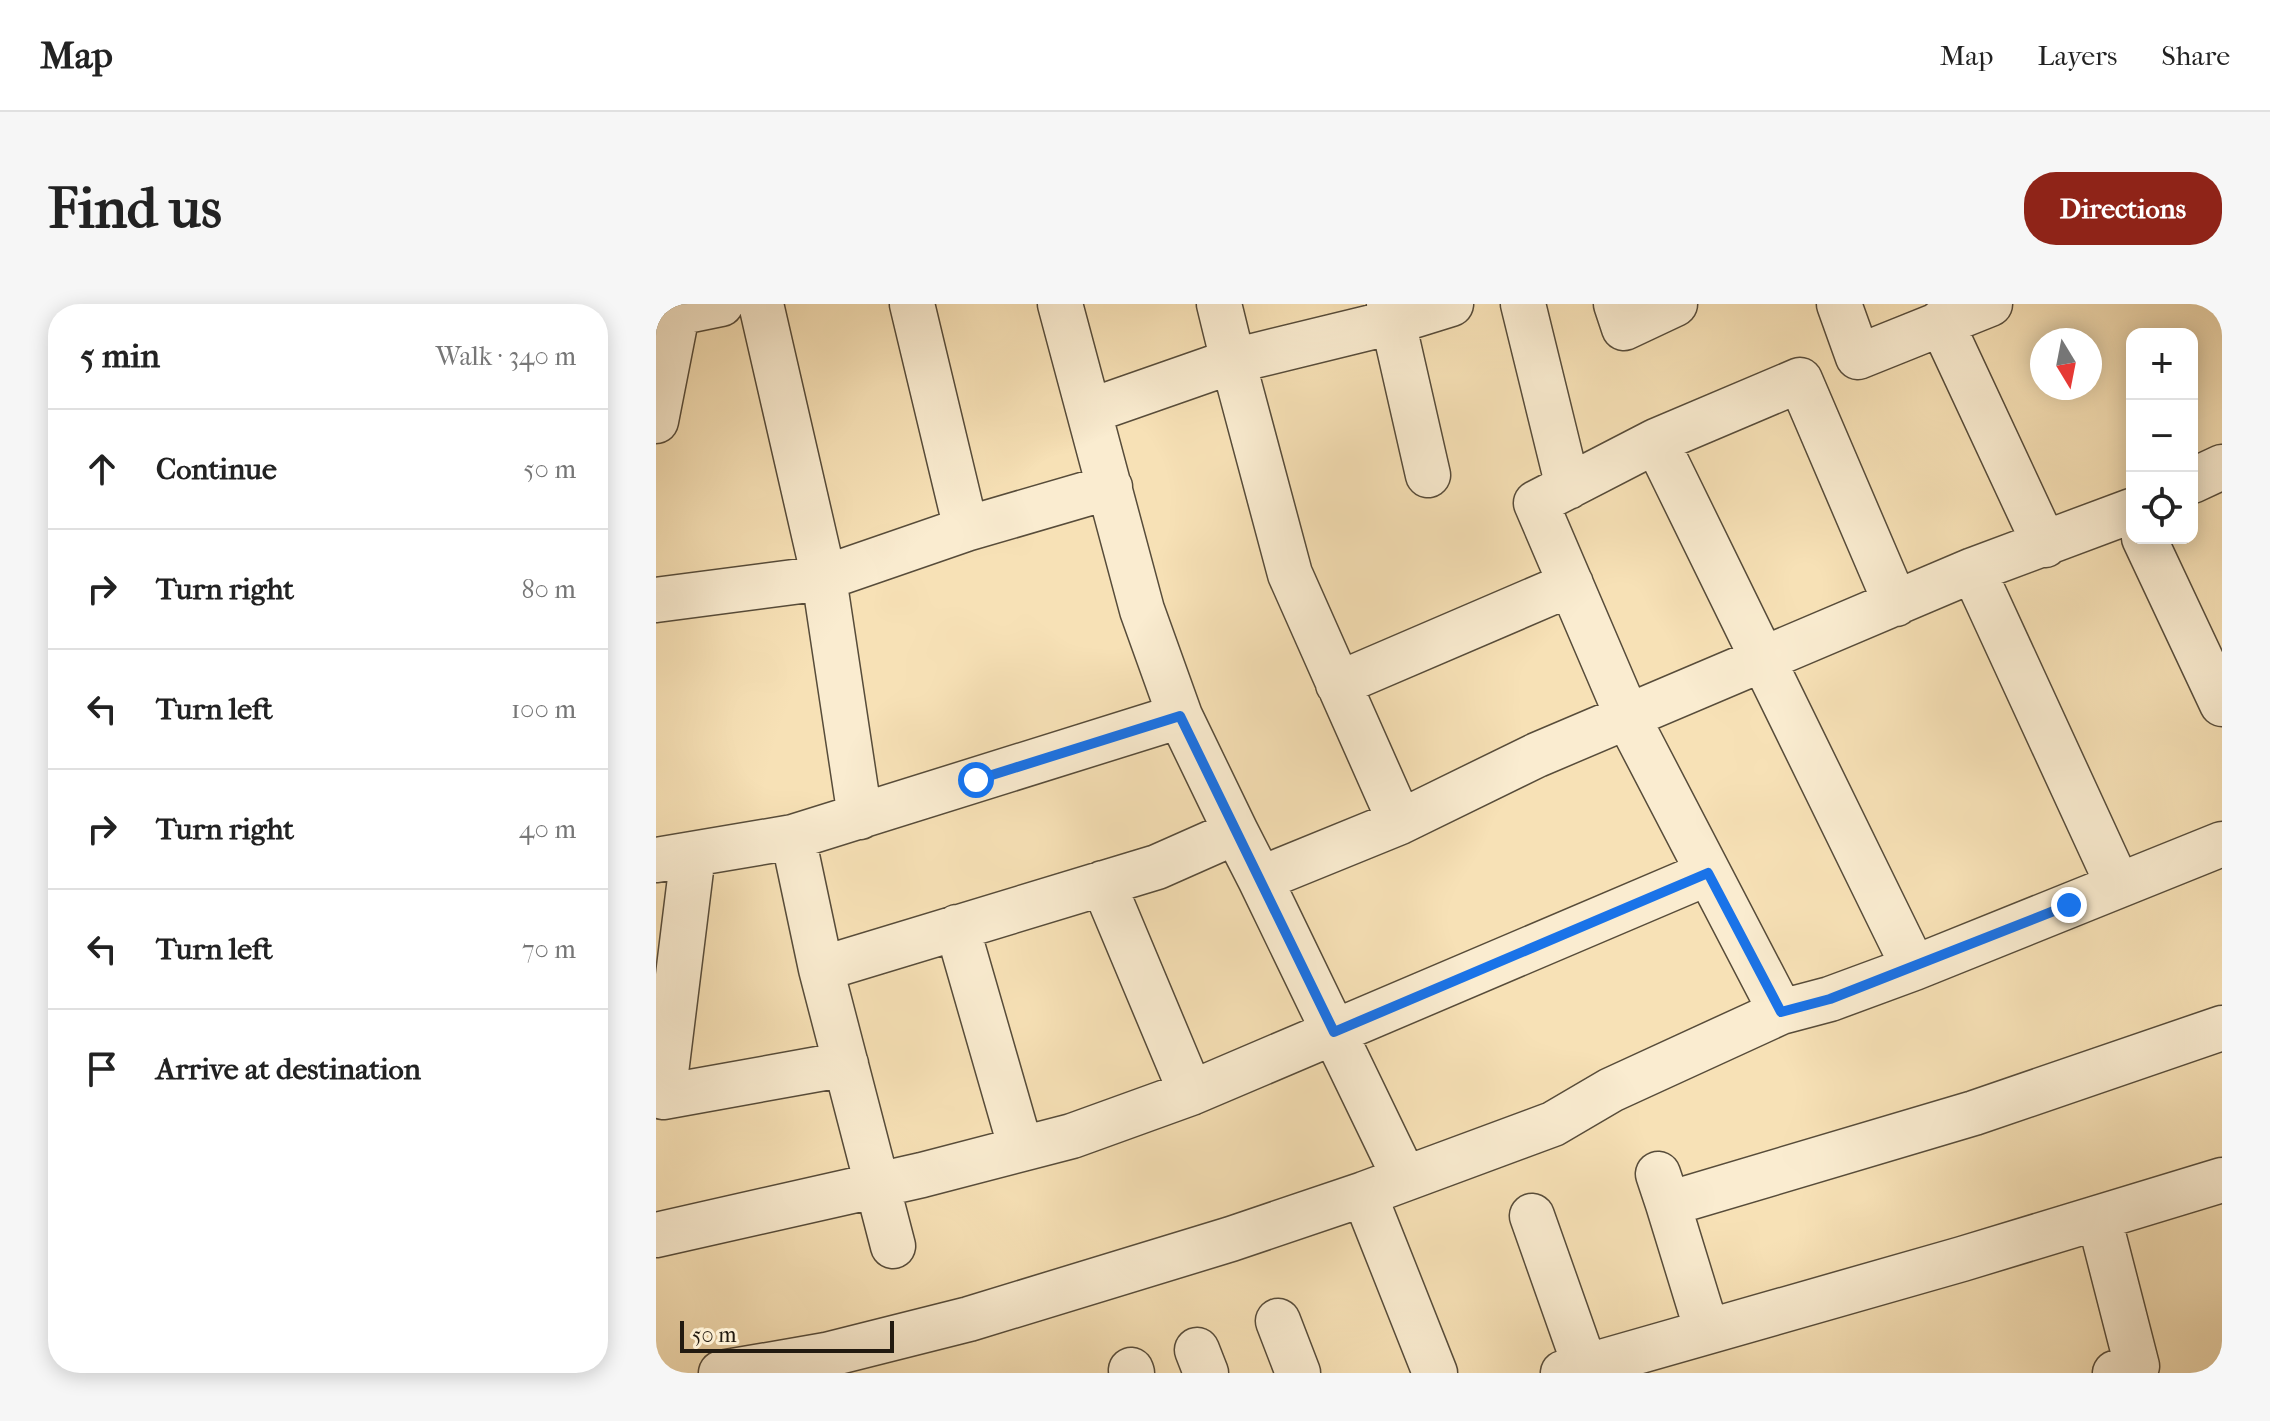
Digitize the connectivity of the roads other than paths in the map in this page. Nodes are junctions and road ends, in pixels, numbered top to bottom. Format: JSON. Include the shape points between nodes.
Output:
{"nodes":[{"id":1,"x":721,"y":304,"type":"edge"},
{"id":2,"x":761,"y":304,"type":"edge"},
{"id":3,"x":912,"y":304,"type":"edge"},
{"id":4,"x":1060,"y":304,"type":"edge"},
{"id":5,"x":1219,"y":304,"type":"edge"},
{"id":6,"x":1451,"y":304,"type":"edge"},
{"id":7,"x":1523,"y":304,"type":"edge"},
{"id":8,"x":1616,"y":304,"type":"edge"},
{"id":9,"x":1675,"y":304,"type":"edge"},
{"id":10,"x":1839,"y":304,"type":"edge"},
{"id":11,"x":1990,"y":304,"type":"edge"},
{"id":12,"x":678,"y":308,"type":"edge"},
{"id":13,"x":1391,"y":313,"type":"edge"},
{"id":14,"x":1941,"y":322,"type":"junction"},
{"id":15,"x":1858,"y":357,"type":"junction"},
{"id":16,"x":1233,"y":361,"type":"junction"},
{"id":17,"x":1800,"y":380,"type":"junction"},
{"id":18,"x":1090,"y":411,"type":"junction"},
{"id":19,"x":656,"y":421,"type":"edge"},
{"id":20,"x":1656,"y":441,"type":"junction"},
{"id":21,"x":2222,"y":467,"type":"edge"},
{"id":22,"x":1428,"y":475,"type":"dead end"},
{"id":23,"x":2198,"y":478,"type":"edge"},
{"id":24,"x":1110,"y":487,"type":"junction"},
{"id":25,"x":1568,"y":487,"type":"junction"},
{"id":26,"x":2126,"y":521,"type":"edge"},
{"id":27,"x":966,"y":529,"type":"junction"},
{"id":28,"x":2147,"y":544,"type":"edge"},
{"id":29,"x":2045,"y":545,"type":"junction"},
{"id":30,"x":1973,"y":570,"type":"junction"},
{"id":31,"x":824,"y":578,"type":"junction"},
{"id":32,"x":1571,"y":584,"type":"junction"},
{"id":33,"x":656,"y":600,"type":"edge"},
{"id":34,"x":1896,"y":604,"type":"junction"},
{"id":35,"x":1762,"y":662,"type":"junction"},
{"id":36,"x":1338,"y":684,"type":"junction"},
{"id":37,"x":2222,"y":704,"type":"edge"},
{"id":38,"x":1180,"y":716,"type":"junction"},
{"id":39,"x":1628,"y":718,"type":"junction"},
{"id":40,"x":860,"y":817,"type":"junction"},
{"id":41,"x":1400,"y":822,"type":"junction"},
{"id":42,"x":1236,"y":832,"type":"junction"},
{"id":43,"x":793,"y":837,"type":"junction"},
{"id":44,"x":2222,"y":844,"type":"edge"},
{"id":45,"x":675,"y":857,"type":"edge"},
{"id":46,"x":1708,"y":873,"type":"junction"},
{"id":47,"x":1260,"y":879,"type":"junction"},
{"id":48,"x":1103,"y":883,"type":"junction"},
{"id":49,"x":2118,"y":885,"type":"junction"},
{"id":50,"x":957,"y":927,"type":"junction"},
{"id":51,"x":1914,"y":968,"type":"junction"},
{"id":52,"x":821,"y":969,"type":"junction"},
{"id":53,"x":1781,"y":1012,"type":"junction"},
{"id":54,"x":2222,"y":1028,"type":"edge"},
{"id":55,"x":1334,"y":1032,"type":"junction"},
{"id":56,"x":846,"y":1064,"type":"junction"},
{"id":57,"x":1191,"y":1093,"type":"junction"},
{"id":58,"x":660,"y":1098,"type":"edge"},
{"id":59,"x":1021,"y":1149,"type":"junction"},
{"id":60,"x":1404,"y":1177,"type":"junction"},
{"id":61,"x":2222,"y":1180,"type":"edge"},
{"id":62,"x":877,"y":1184,"type":"junction"},
{"id":63,"x":1364,"y":1194,"type":"junction"},
{"id":64,"x":1532,"y":1216,"type":"dead end"},
{"id":65,"x":2099,"y":1218,"type":"junction"},
{"id":66,"x":656,"y":1235,"type":"edge"},
{"id":67,"x":893,"y":1246,"type":"dead end"},
{"id":68,"x":1278,"y":1321,"type":"dead end"},
{"id":69,"x":1707,"y":1331,"type":"junction"},
{"id":70,"x":1574,"y":1370,"type":"edge"},
{"id":71,"x":2130,"y":1371,"type":"edge"},
{"id":72,"x":721,"y":1373,"type":"edge"},
{"id":73,"x":1298,"y":1373,"type":"edge"},
{"id":74,"x":1435,"y":1373,"type":"edge"}],
"edges":[{"from":1,"to":12,"type":"street"},
{"from":2,"to":31,"type":"street"},
{"from":3,"to":27,"type":"street"},
{"from":4,"to":18,"type":"street"},
{"from":5,"to":16,"type":"street"},
{"from":6,"to":13,"type":"street"},
{"from":7,"to":25,"type":"street"},
{"from":8,"to":9,"type":"street","via":[[1624,328]]},
{"from":10,"to":15,"type":"street"},
{"from":11,"to":14,"type":"street"},
{"from":12,"to":19,"type":"street"},
{"from":13,"to":16,"type":"street"},
{"from":13,"to":22,"type":"street"},
{"from":14,"to":15,"type":"street"},
{"from":14,"to":29,"type":"street"},
{"from":15,"to":17,"type":"street"},
{"from":16,"to":18,"type":"street"},
{"from":16,"to":36,"type":"street","via":[[1290,574]]},
{"from":17,"to":20,"type":"street"},
{"from":17,"to":34,"type":"street"},
{"from":18,"to":24,"type":"street"},
{"from":20,"to":25,"type":"street"},
{"from":20,"to":35,"type":"street"},
{"from":21,"to":23,"type":"street"},
{"from":24,"to":27,"type":"street"},
{"from":24,"to":38,"type":"street","via":[[1142,610]]},
{"from":25,"to":32,"type":"street","via":[[1536,503]]},
{"from":26,"to":29,"type":"street"},
{"from":27,"to":31,"type":"street"},
{"from":28,"to":37,"type":"street"},
{"from":29,"to":30,"type":"street"},
{"from":30,"to":34,"type":"street"},
{"from":30,"to":49,"type":"street"},
{"from":31,"to":33,"type":"street"},
{"from":31,"to":40,"type":"street"},
{"from":32,"to":36,"type":"street"},
{"from":32,"to":39,"type":"street"},
{"from":34,"to":35,"type":"street"},
{"from":35,"to":39,"type":"street"},
{"from":35,"to":51,"type":"street"},
{"from":36,"to":41,"type":"street"},
{"from":38,"to":40,"type":"street"},
{"from":38,"to":42,"type":"street"},
{"from":39,"to":41,"type":"street","via":[[1537,755]]},
{"from":39,"to":46,"type":"street"},
{"from":40,"to":43,"type":"street"},
{"from":41,"to":47,"type":"street"},
{"from":42,"to":47,"type":"street"},
{"from":42,"to":48,"type":"street","via":[[1157,867]]},
{"from":43,"to":45,"type":"street"},
{"from":43,"to":52,"type":"street"},
{"from":44,"to":49,"type":"street"},
{"from":45,"to":58,"type":"street"},
{"from":46,"to":53,"type":"street"},
{"from":46,"to":55,"type":"street"},
{"from":47,"to":55,"type":"street"},
{"from":48,"to":50,"type":"street"},
{"from":48,"to":57,"type":"street"},
{"from":49,"to":51,"type":"street"},
{"from":50,"to":52,"type":"street"},
{"from":50,"to":59,"type":"street"},
{"from":51,"to":53,"type":"street"},
{"from":52,"to":56,"type":"street"},
{"from":53,"to":60,"type":"street","via":[[1611,1090],[1553,1124]]},
{"from":54,"to":69,"type":"street","via":[[1974,1113],[1663,1189]]},
{"from":55,"to":57,"type":"street"},
{"from":55,"to":60,"type":"street"},
{"from":56,"to":58,"type":"street"},
{"from":56,"to":62,"type":"street"},
{"from":57,"to":59,"type":"street"},
{"from":59,"to":62,"type":"street"},
{"from":60,"to":63,"type":"street"},
{"from":61,"to":65,"type":"street"},
{"from":62,"to":66,"type":"street"},
{"from":62,"to":67,"type":"street"},
{"from":63,"to":72,"type":"street","via":[[969,1319],[826,1355]]},
{"from":63,"to":74,"type":"street"},
{"from":64,"to":70,"type":"street"},
{"from":65,"to":69,"type":"street"},
{"from":65,"to":71,"type":"street"},
{"from":68,"to":73,"type":"street"},
{"from":69,"to":70,"type":"street"}]}
